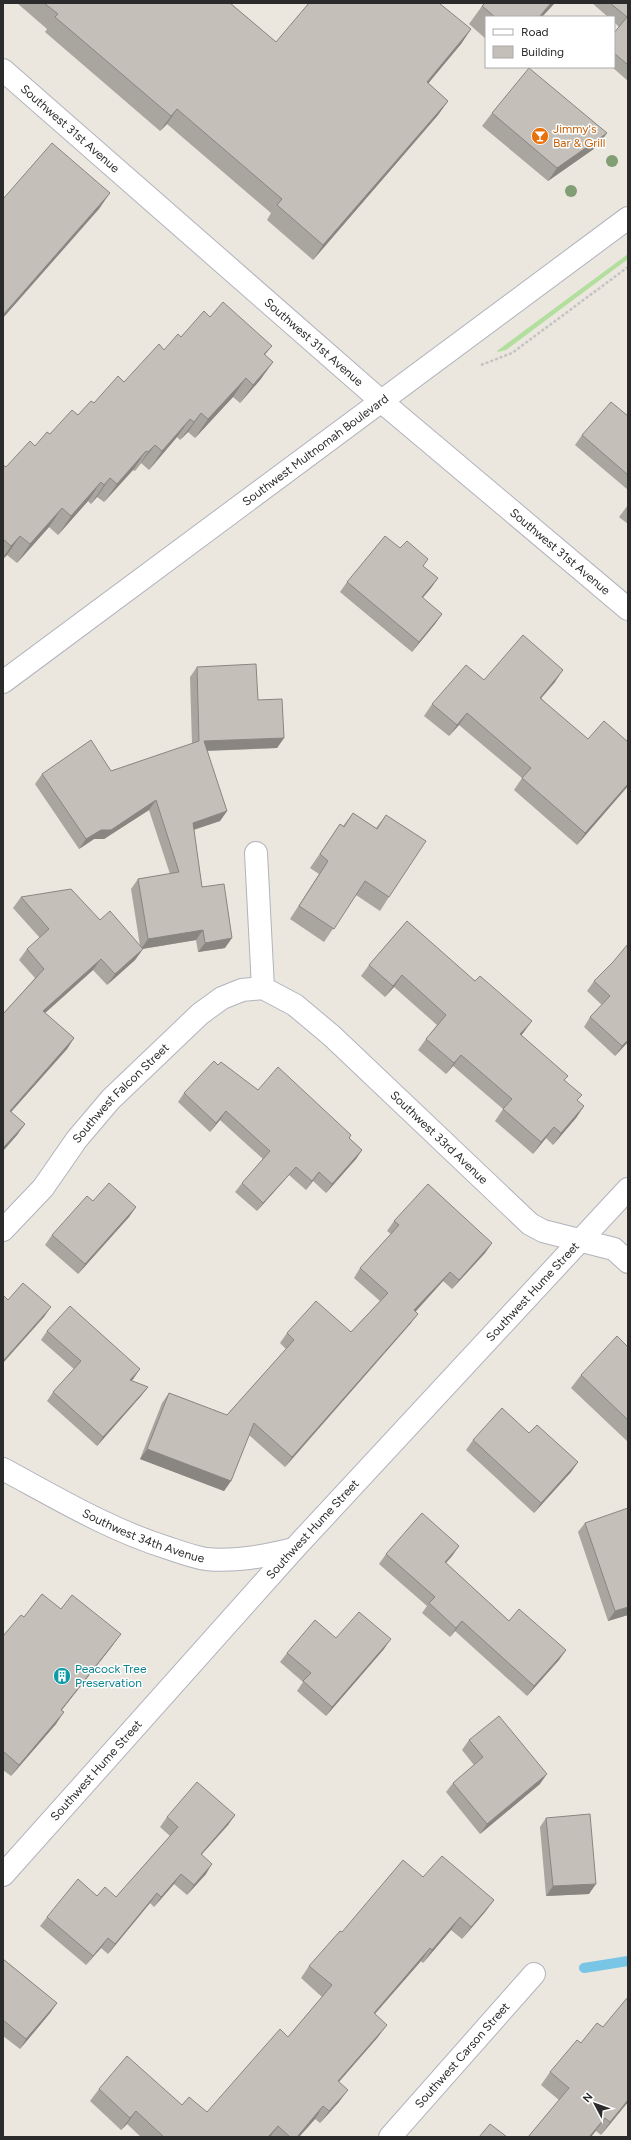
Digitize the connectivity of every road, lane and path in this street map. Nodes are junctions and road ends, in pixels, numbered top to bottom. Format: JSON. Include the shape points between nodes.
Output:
{"nodes":[{"id":1,"x":3,"y":70,"type":"edge"},
{"id":2,"x":628,"y":218,"type":"edge"},
{"id":3,"x":628,"y":267,"type":"edge"},
{"id":4,"x":512,"y":353,"type":"dead end"},
{"id":5,"x":381,"y":401,"type":"junction"},
{"id":6,"x":628,"y":609,"type":"edge"},
{"id":7,"x":3,"y":682,"type":"edge"},
{"id":8,"x":256,"y":853,"type":"dead end"},
{"id":9,"x":263,"y":988,"type":"junction"},
{"id":10,"x":628,"y":1189,"type":"edge"},
{"id":11,"x":3,"y":1230,"type":"edge"},
{"id":12,"x":582,"y":1240,"type":"junction"},
{"id":13,"x":628,"y":1262,"type":"edge"},
{"id":14,"x":3,"y":1469,"type":"edge"},
{"id":15,"x":294,"y":1549,"type":"junction"},
{"id":16,"x":3,"y":1875,"type":"edge"},
{"id":17,"x":534,"y":1974,"type":"dead end"},
{"id":18,"x":390,"y":2137,"type":"edge"}],
"edges":[{"from":1,"to":5,"type":"street","name":"Southwest 31st Avenue"},
{"from":2,"to":5,"type":"street","name":"Southwest Multnomah Boulevard"},
{"from":3,"to":4,"type":"path"},
{"from":5,"to":6,"type":"street","name":"Southwest 31st Avenue"},
{"from":5,"to":7,"type":"street","name":"Southwest Multnomah Boulevard"},
{"from":8,"to":9,"type":"street"},
{"from":9,"to":11,"type":"street","name":"Southwest Falcon Street","via":[[242,990],[222,998],[200,1014],[111,1099],[77,1139],[43,1188]]},
{"from":9,"to":12,"type":"street","name":"Southwest 33rd Avenue","via":[[294,1005],[332,1036],[530,1224],[543,1231]]},
{"from":10,"to":12,"type":"street","name":"Southwest Hume Street"},
{"from":12,"to":13,"type":"street","name":"Southwest 33rd Avenue","via":[[614,1249]]},
{"from":12,"to":15,"type":"street","name":"Southwest Hume Street"},
{"from":14,"to":15,"type":"street","name":"Southwest 34th Avenue","via":[[106,1524],[142,1540],[182,1553],[206,1559],[229,1559],[262,1557]]},
{"from":15,"to":16,"type":"street","name":"Southwest Hume Street"},
{"from":17,"to":18,"type":"street","name":"Southwest Carson Street"}]}
